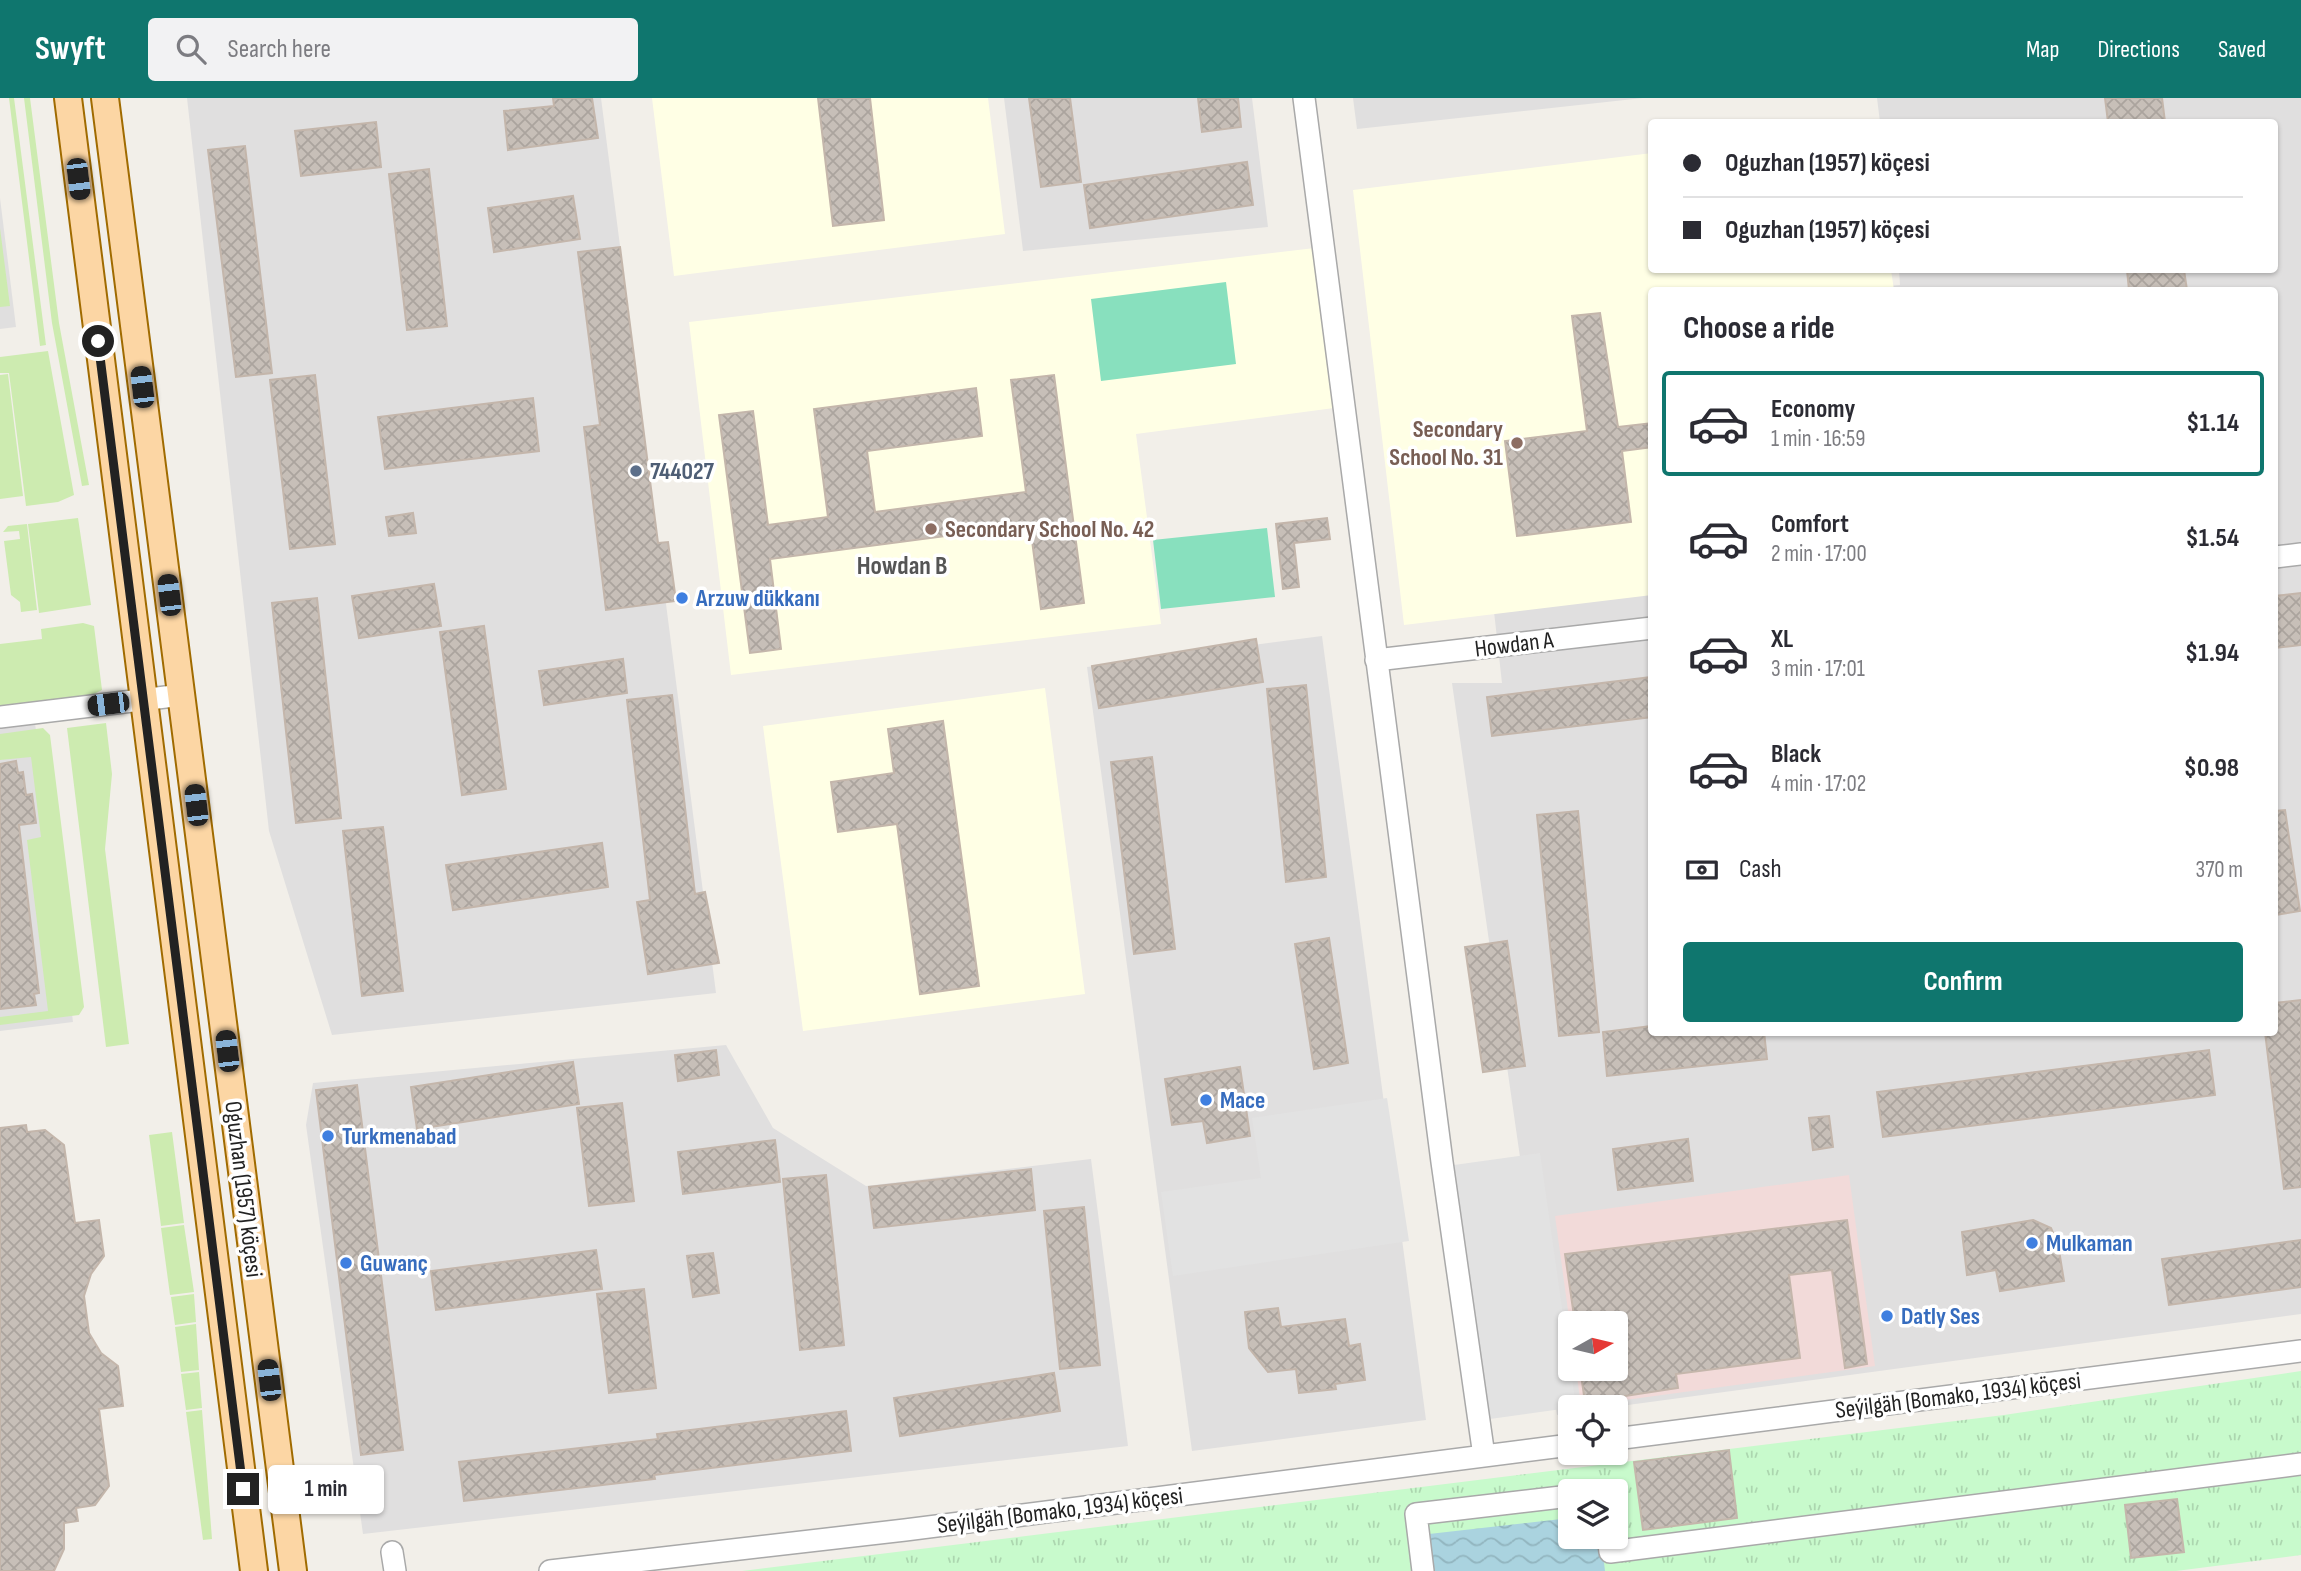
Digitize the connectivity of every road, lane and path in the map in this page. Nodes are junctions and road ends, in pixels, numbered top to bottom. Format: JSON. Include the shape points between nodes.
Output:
{"nodes":[{"id":1,"x":68,"y":98,"type":"edge"},
{"id":2,"x":105,"y":98,"type":"edge"},
{"id":3,"x":1304,"y":98,"type":"edge"},
{"id":4,"x":2301,"y":554,"type":"edge"},
{"id":5,"x":2278,"y":557,"type":"edge"},
{"id":6,"x":1648,"y":628,"type":"edge"},
{"id":7,"x":1376,"y":660,"type":"junction"},
{"id":8,"x":182,"y":695,"type":"junction"},
{"id":9,"x":144,"y":700,"type":"junction"},
{"id":10,"x":0,"y":717,"type":"edge"},
{"id":11,"x":2301,"y":1352,"type":"edge"},
{"id":12,"x":1628,"y":1437,"type":"edge"},
{"id":13,"x":1558,"y":1447,"type":"edge"},
{"id":14,"x":1484,"y":1456,"type":"junction"},
{"id":15,"x":2301,"y":1464,"type":"edge"},
{"id":16,"x":1558,"y":1497,"type":"edge"},
{"id":17,"x":1610,"y":1553,"type":"edge"},
{"id":18,"x":254,"y":1571,"type":"edge"},
{"id":19,"x":293,"y":1571,"type":"edge"},
{"id":20,"x":550,"y":1571,"type":"edge"},
{"id":21,"x":1423,"y":1571,"type":"edge"}],
"edges":[{"from":1,"to":9,"type":"main road","name":"Oguzhan (1957) köçesi"},
{"from":2,"to":8,"type":"main road","name":"Oguzhan (1957) köçesi"},
{"from":3,"to":7,"type":"street"},
{"from":4,"to":5,"type":"street"},
{"from":6,"to":7,"type":"street","name":"Howdan A"},
{"from":7,"to":14,"type":"street"},
{"from":8,"to":9,"type":"street"},
{"from":8,"to":19,"type":"main road","name":"Oguzhan (1957) köçesi"},
{"from":9,"to":10,"type":"street"},
{"from":9,"to":18,"type":"main road","name":"Oguzhan (1957) köçesi"},
{"from":11,"to":12,"type":"street","name":"Seýilgäh (Bomako, 1934) köçesi"},
{"from":13,"to":14,"type":"street","name":"Seýilgäh (Bomako, 1934) köçesi"},
{"from":14,"to":20,"type":"street","name":"Seýilgäh (Bomako, 1934) köçesi"},
{"from":15,"to":17,"type":"street"},
{"from":16,"to":21,"type":"street","via":[[1416,1514]]}]}
